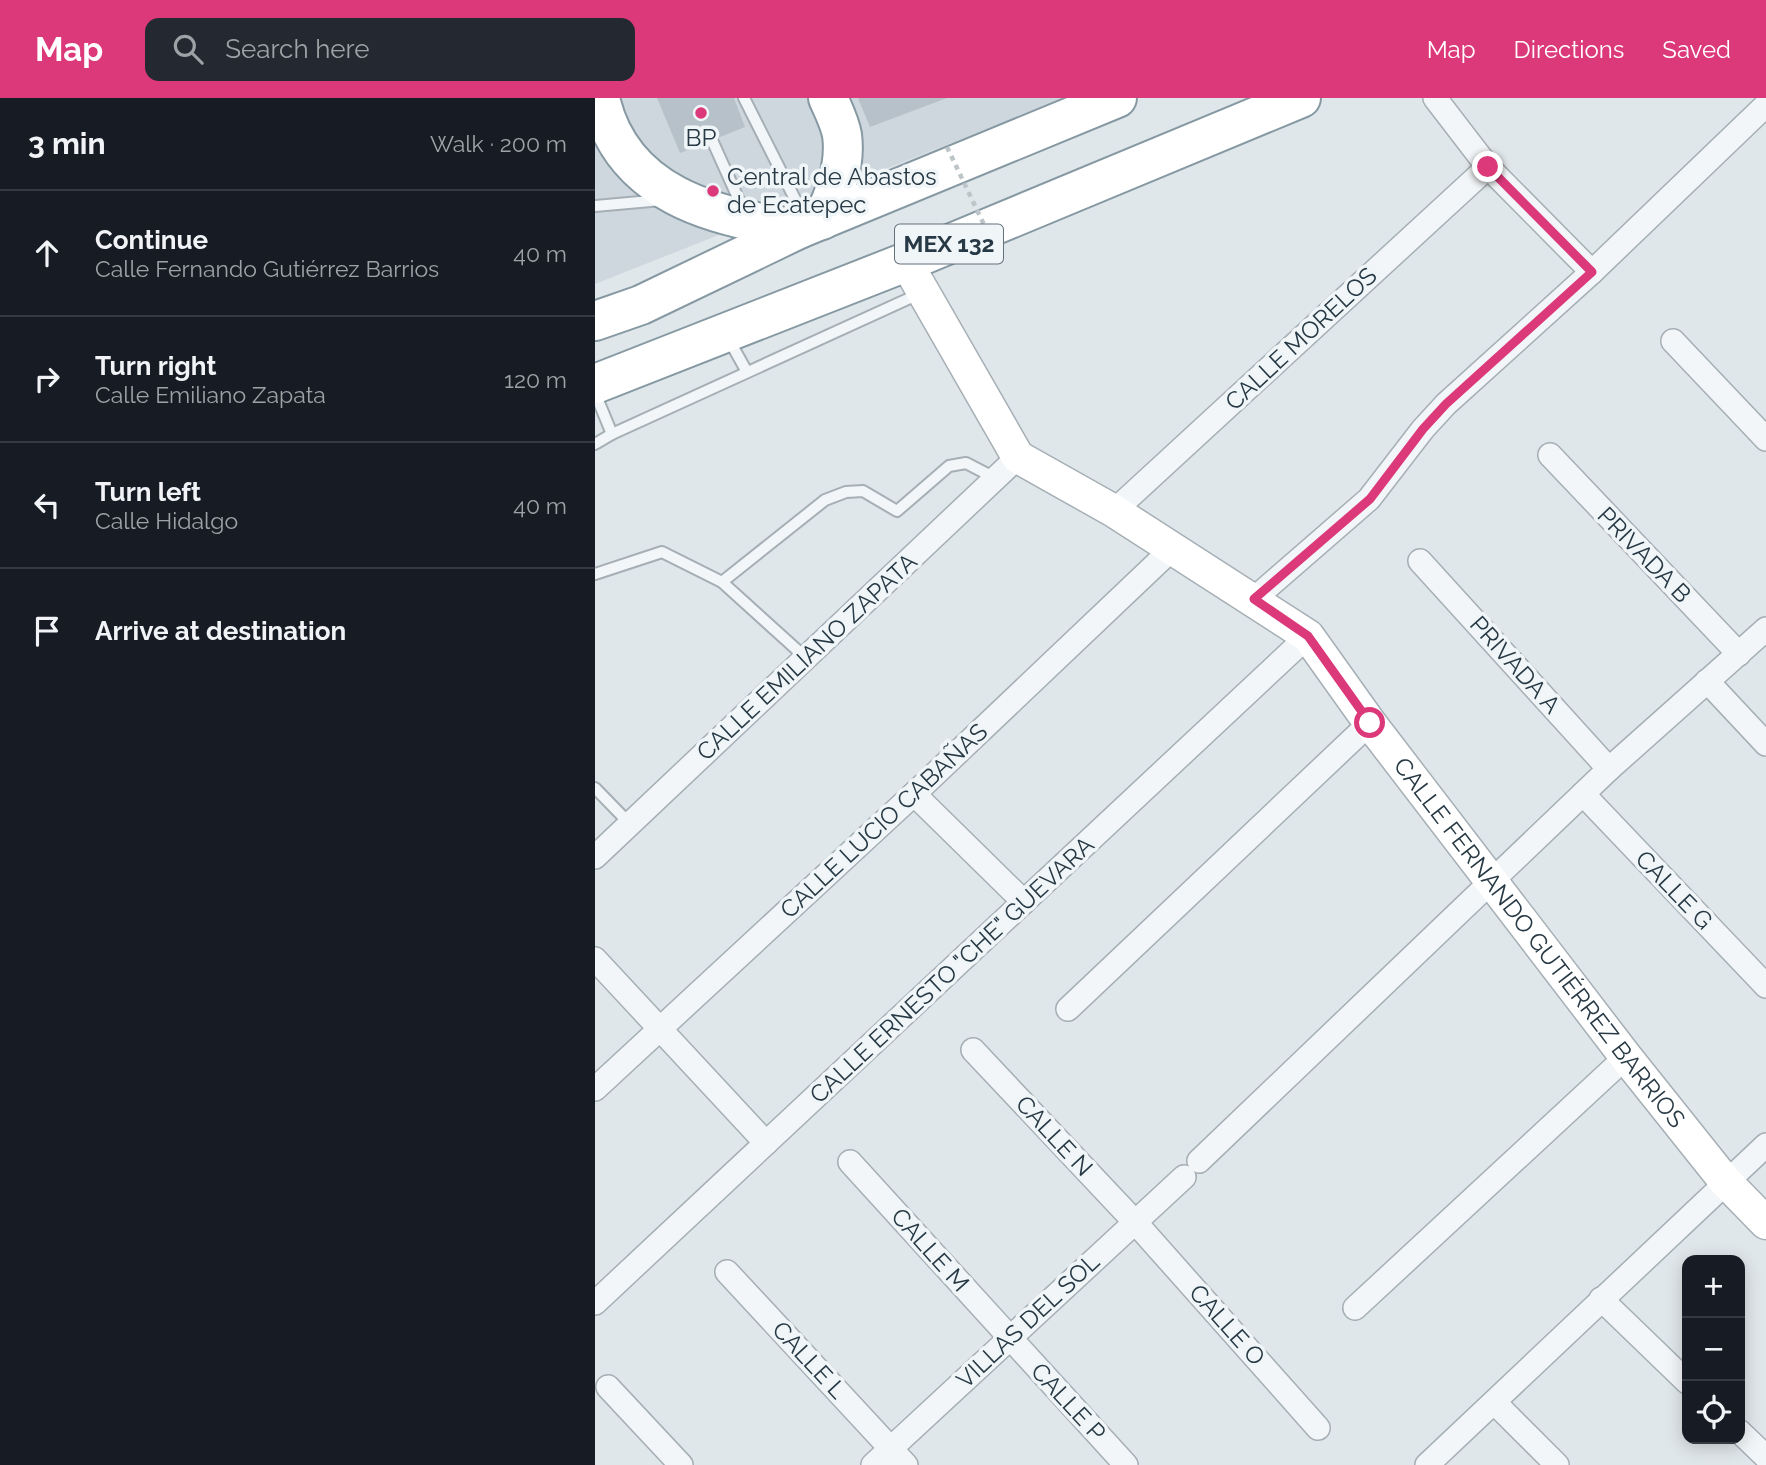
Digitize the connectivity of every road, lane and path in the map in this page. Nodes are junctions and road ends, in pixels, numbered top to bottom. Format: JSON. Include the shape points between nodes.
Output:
{"nodes":[{"id":1,"x":600,"y":98,"type":"edge"},
{"id":2,"x":744,"y":98,"type":"edge"},
{"id":3,"x":828,"y":98,"type":"edge"},
{"id":4,"x":1117,"y":98,"type":"edge"},
{"id":5,"x":1301,"y":98,"type":"edge"},
{"id":6,"x":1436,"y":98,"type":"edge"},
{"id":7,"x":1766,"y":105,"type":"edge"},
{"id":8,"x":712,"y":141,"type":"dead end"},
{"id":9,"x":947,"y":147,"type":"dead end"},
{"id":10,"x":1488,"y":167,"type":"junction"},
{"id":11,"x":679,"y":198,"type":"junction"},
{"id":12,"x":595,"y":206,"type":"edge"},
{"id":13,"x":748,"y":221,"type":"junction"},
{"id":14,"x":810,"y":225,"type":"junction"},
{"id":15,"x":997,"y":252,"type":"dead end"},
{"id":16,"x":1592,"y":272,"type":"junction"},
{"id":17,"x":915,"y":277,"type":"junction"},
{"id":18,"x":595,"y":321,"type":"edge"},
{"id":19,"x":725,"y":333,"type":"junction"},
{"id":20,"x":1673,"y":341,"type":"dead end"},
{"id":21,"x":747,"y":372,"type":"junction"},
{"id":22,"x":595,"y":384,"type":"edge"},
{"id":23,"x":595,"y":393,"type":"edge"},
{"id":24,"x":612,"y":434,"type":"junction"},
{"id":25,"x":1766,"y":439,"type":"edge"},
{"id":26,"x":595,"y":444,"type":"edge"},
{"id":27,"x":1550,"y":455,"type":"dead end"},
{"id":28,"x":1018,"y":457,"type":"junction"},
{"id":29,"x":995,"y":478,"type":"junction"},
{"id":30,"x":1114,"y":511,"type":"junction"},
{"id":31,"x":1172,"y":549,"type":"junction"},
{"id":32,"x":1420,"y":561,"type":"dead end"},
{"id":33,"x":595,"y":574,"type":"edge"},
{"id":34,"x":722,"y":582,"type":"junction"},
{"id":35,"x":1254,"y":599,"type":"junction"},
{"id":36,"x":1766,"y":629,"type":"edge"},
{"id":37,"x":1308,"y":636,"type":"junction"},
{"id":38,"x":1739,"y":654,"type":"junction"},
{"id":39,"x":806,"y":658,"type":"junction"},
{"id":40,"x":1707,"y":681,"type":"junction"},
{"id":41,"x":1370,"y":723,"type":"junction"},
{"id":42,"x":1766,"y":744,"type":"edge"},
{"id":43,"x":1609,"y":769,"type":"junction"},
{"id":44,"x":595,"y":788,"type":"edge"},
{"id":45,"x":914,"y":794,"type":"junction"},
{"id":46,"x":1583,"y":794,"type":"junction"},
{"id":47,"x":630,"y":824,"type":"junction"},
{"id":48,"x":595,"y":857,"type":"edge"},
{"id":49,"x":1491,"y":881,"type":"junction"},
{"id":50,"x":1024,"y":902,"type":"junction"},
{"id":51,"x":595,"y":959,"type":"edge"},
{"id":52,"x":1766,"y":986,"type":"edge"},
{"id":53,"x":1067,"y":1009,"type":"dead end"},
{"id":54,"x":659,"y":1030,"type":"junction"},
{"id":55,"x":974,"y":1050,"type":"dead end"},
{"id":56,"x":1626,"y":1057,"type":"junction"},
{"id":57,"x":595,"y":1089,"type":"edge"},
{"id":58,"x":766,"y":1143,"type":"junction"},
{"id":59,"x":1766,"y":1145,"type":"edge"},
{"id":60,"x":850,"y":1162,"type":"dead end"},
{"id":61,"x":1725,"y":1181,"type":"junction"},
{"id":62,"x":1135,"y":1222,"type":"junction"},
{"id":63,"x":1766,"y":1223,"type":"edge"},
{"id":64,"x":727,"y":1272,"type":"dead end"},
{"id":65,"x":1601,"y":1299,"type":"junction"},
{"id":66,"x":595,"y":1303,"type":"edge"},
{"id":67,"x":1355,"y":1308,"type":"dead end"},
{"id":68,"x":1010,"y":1339,"type":"junction"},
{"id":69,"x":1686,"y":1381,"type":"edge"},
{"id":70,"x":608,"y":1387,"type":"dead end"},
{"id":71,"x":1495,"y":1403,"type":"junction"},
{"id":72,"x":1318,"y":1428,"type":"dead end"},
{"id":73,"x":1745,"y":1437,"type":"edge"},
{"id":74,"x":898,"y":1457,"type":"edge"},
{"id":75,"x":1766,"y":1457,"type":"edge"},
{"id":76,"x":681,"y":1465,"type":"edge"},
{"id":77,"x":873,"y":1465,"type":"edge"},
{"id":78,"x":1126,"y":1465,"type":"edge"},
{"id":79,"x":1427,"y":1465,"type":"edge"},
{"id":80,"x":1556,"y":1465,"type":"edge"}],
"edges":[{"from":1,"to":11,"type":"highway","via":[[606,121],[628,157]]},
{"from":2,"to":14,"type":"lane"},
{"from":3,"to":14,"type":"highway","via":[[842,133],[842,152],[836,187]]},
{"from":4,"to":14,"type":"highway","number":"MEX 132"},
{"from":5,"to":17,"type":"highway","number":"MEX 132"},
{"from":6,"to":10,"type":"street"},
{"from":7,"to":16,"type":"street"},
{"from":8,"to":13,"type":"lane"},
{"from":9,"to":15,"type":"path","bridge":true},
{"from":10,"to":16,"type":"street"},
{"from":10,"to":30,"type":"street","name":"CALLE MORELOS"},
{"from":11,"to":12,"type":"lane"},
{"from":11,"to":13,"type":"highway"},
{"from":13,"to":14,"type":"highway"},
{"from":14,"to":18,"type":"highway","number":"MEX 132","via":[[641,305]]},
{"from":16,"to":35,"type":"street","via":[[1446,404],[1370,499]]},
{"from":17,"to":19,"type":"highway","number":"MEX 132"},
{"from":17,"to":21,"type":"lane"},
{"from":17,"to":28,"type":"street"},
{"from":19,"to":21,"type":"lane"},
{"from":19,"to":22,"type":"highway","number":"MEX 132"},
{"from":20,"to":25,"type":"street"},
{"from":21,"to":24,"type":"lane"},
{"from":23,"to":24,"type":"lane"},
{"from":24,"to":26,"type":"lane"},
{"from":27,"to":38,"type":"street","name":"PRIVADA B"},
{"from":28,"to":29,"type":"street","name":"CALLE EMILIANO ZAPATA"},
{"from":28,"to":30,"type":"street","name":"CALLE FERNANDO GUTIÉRREZ BARRIOS"},
{"from":29,"to":34,"type":"lane","via":[[966,463],[949,466],[897,511],[863,491],[825,500]]},
{"from":29,"to":39,"type":"street","name":"CALLE EMILIANO ZAPATA"},
{"from":30,"to":31,"type":"street","name":"CALLE FERNANDO GUTIÉRREZ BARRIOS"},
{"from":31,"to":35,"type":"street","name":"CALLE FERNANDO GUTIÉRREZ BARRIOS"},
{"from":31,"to":45,"type":"street","name":"CALLE LUCIO CABAÑAS"},
{"from":32,"to":43,"type":"street","name":"PRIVADA A"},
{"from":33,"to":34,"type":"lane","via":[[662,552]]},
{"from":34,"to":39,"type":"lane"},
{"from":35,"to":37,"type":"street","name":"CALLE FERNANDO GUTIÉRREZ BARRIOS"},
{"from":36,"to":38,"type":"street","name":"VILLAS DEL SOL"},
{"from":37,"to":41,"type":"street","name":"CALLE FERNANDO GUTIÉRREZ BARRIOS"},
{"from":37,"to":50,"type":"street","name":"CALLE ERNESTO \"CHE\" GUEVARA"},
{"from":38,"to":40,"type":"street","name":"VILLAS DEL SOL"},
{"from":39,"to":47,"type":"street","name":"CALLE EMILIANO ZAPATA"},
{"from":40,"to":42,"type":"street"},
{"from":40,"to":43,"type":"street","name":"VILLAS DEL SOL"},
{"from":41,"to":49,"type":"street","name":"CALLE FERNANDO GUTIÉRREZ BARRIOS"},
{"from":41,"to":53,"type":"street"},
{"from":43,"to":46,"type":"street","name":"VILLAS DEL SOL"},
{"from":44,"to":47,"type":"lane"},
{"from":45,"to":50,"type":"street"},
{"from":45,"to":54,"type":"street","name":"CALLE LUCIO CABAÑAS"},
{"from":46,"to":49,"type":"street","name":"VILLAS DEL SOL"},
{"from":46,"to":52,"type":"street","name":"CALLE G"},
{"from":47,"to":48,"type":"street","name":"CALLE EMILIANO ZAPATA"},
{"from":49,"to":56,"type":"street","name":"CALLE FERNANDO GUTIÉRREZ BARRIOS"},
{"from":49,"to":62,"type":"street","name":"VILLAS DEL SOL"},
{"from":50,"to":58,"type":"street","name":"CALLE ERNESTO \"CHE\" GUEVARA"},
{"from":51,"to":54,"type":"street"},
{"from":54,"to":57,"type":"street","name":"CALLE LUCIO CABAÑAS"},
{"from":54,"to":58,"type":"street"},
{"from":55,"to":62,"type":"street","name":"CALLE N"},
{"from":56,"to":61,"type":"street","name":"CALLE FERNANDO GUTIÉRREZ BARRIOS"},
{"from":56,"to":67,"type":"street"},
{"from":58,"to":66,"type":"street","name":"CALLE ERNESTO \"CHE\" GUEVARA"},
{"from":59,"to":61,"type":"street"},
{"from":60,"to":68,"type":"street","name":"CALLE M"},
{"from":61,"to":63,"type":"street","name":"CALLE FERNANDO GUTIÉRREZ BARRIOS"},
{"from":61,"to":65,"type":"street"},
{"from":62,"to":68,"type":"street","name":"VILLAS DEL SOL"},
{"from":62,"to":72,"type":"street","name":"CALLE O"},
{"from":64,"to":74,"type":"street","name":"CALLE L"},
{"from":65,"to":69,"type":"street"},
{"from":65,"to":71,"type":"street"},
{"from":68,"to":74,"type":"street","name":"VILLAS DEL SOL"},
{"from":68,"to":78,"type":"street","name":"CALLE P"},
{"from":70,"to":76,"type":"street"},
{"from":71,"to":79,"type":"street"},
{"from":71,"to":80,"type":"street"},
{"from":73,"to":75,"type":"street"},
{"from":74,"to":77,"type":"street","name":"VILLAS DEL SOL"}]}
